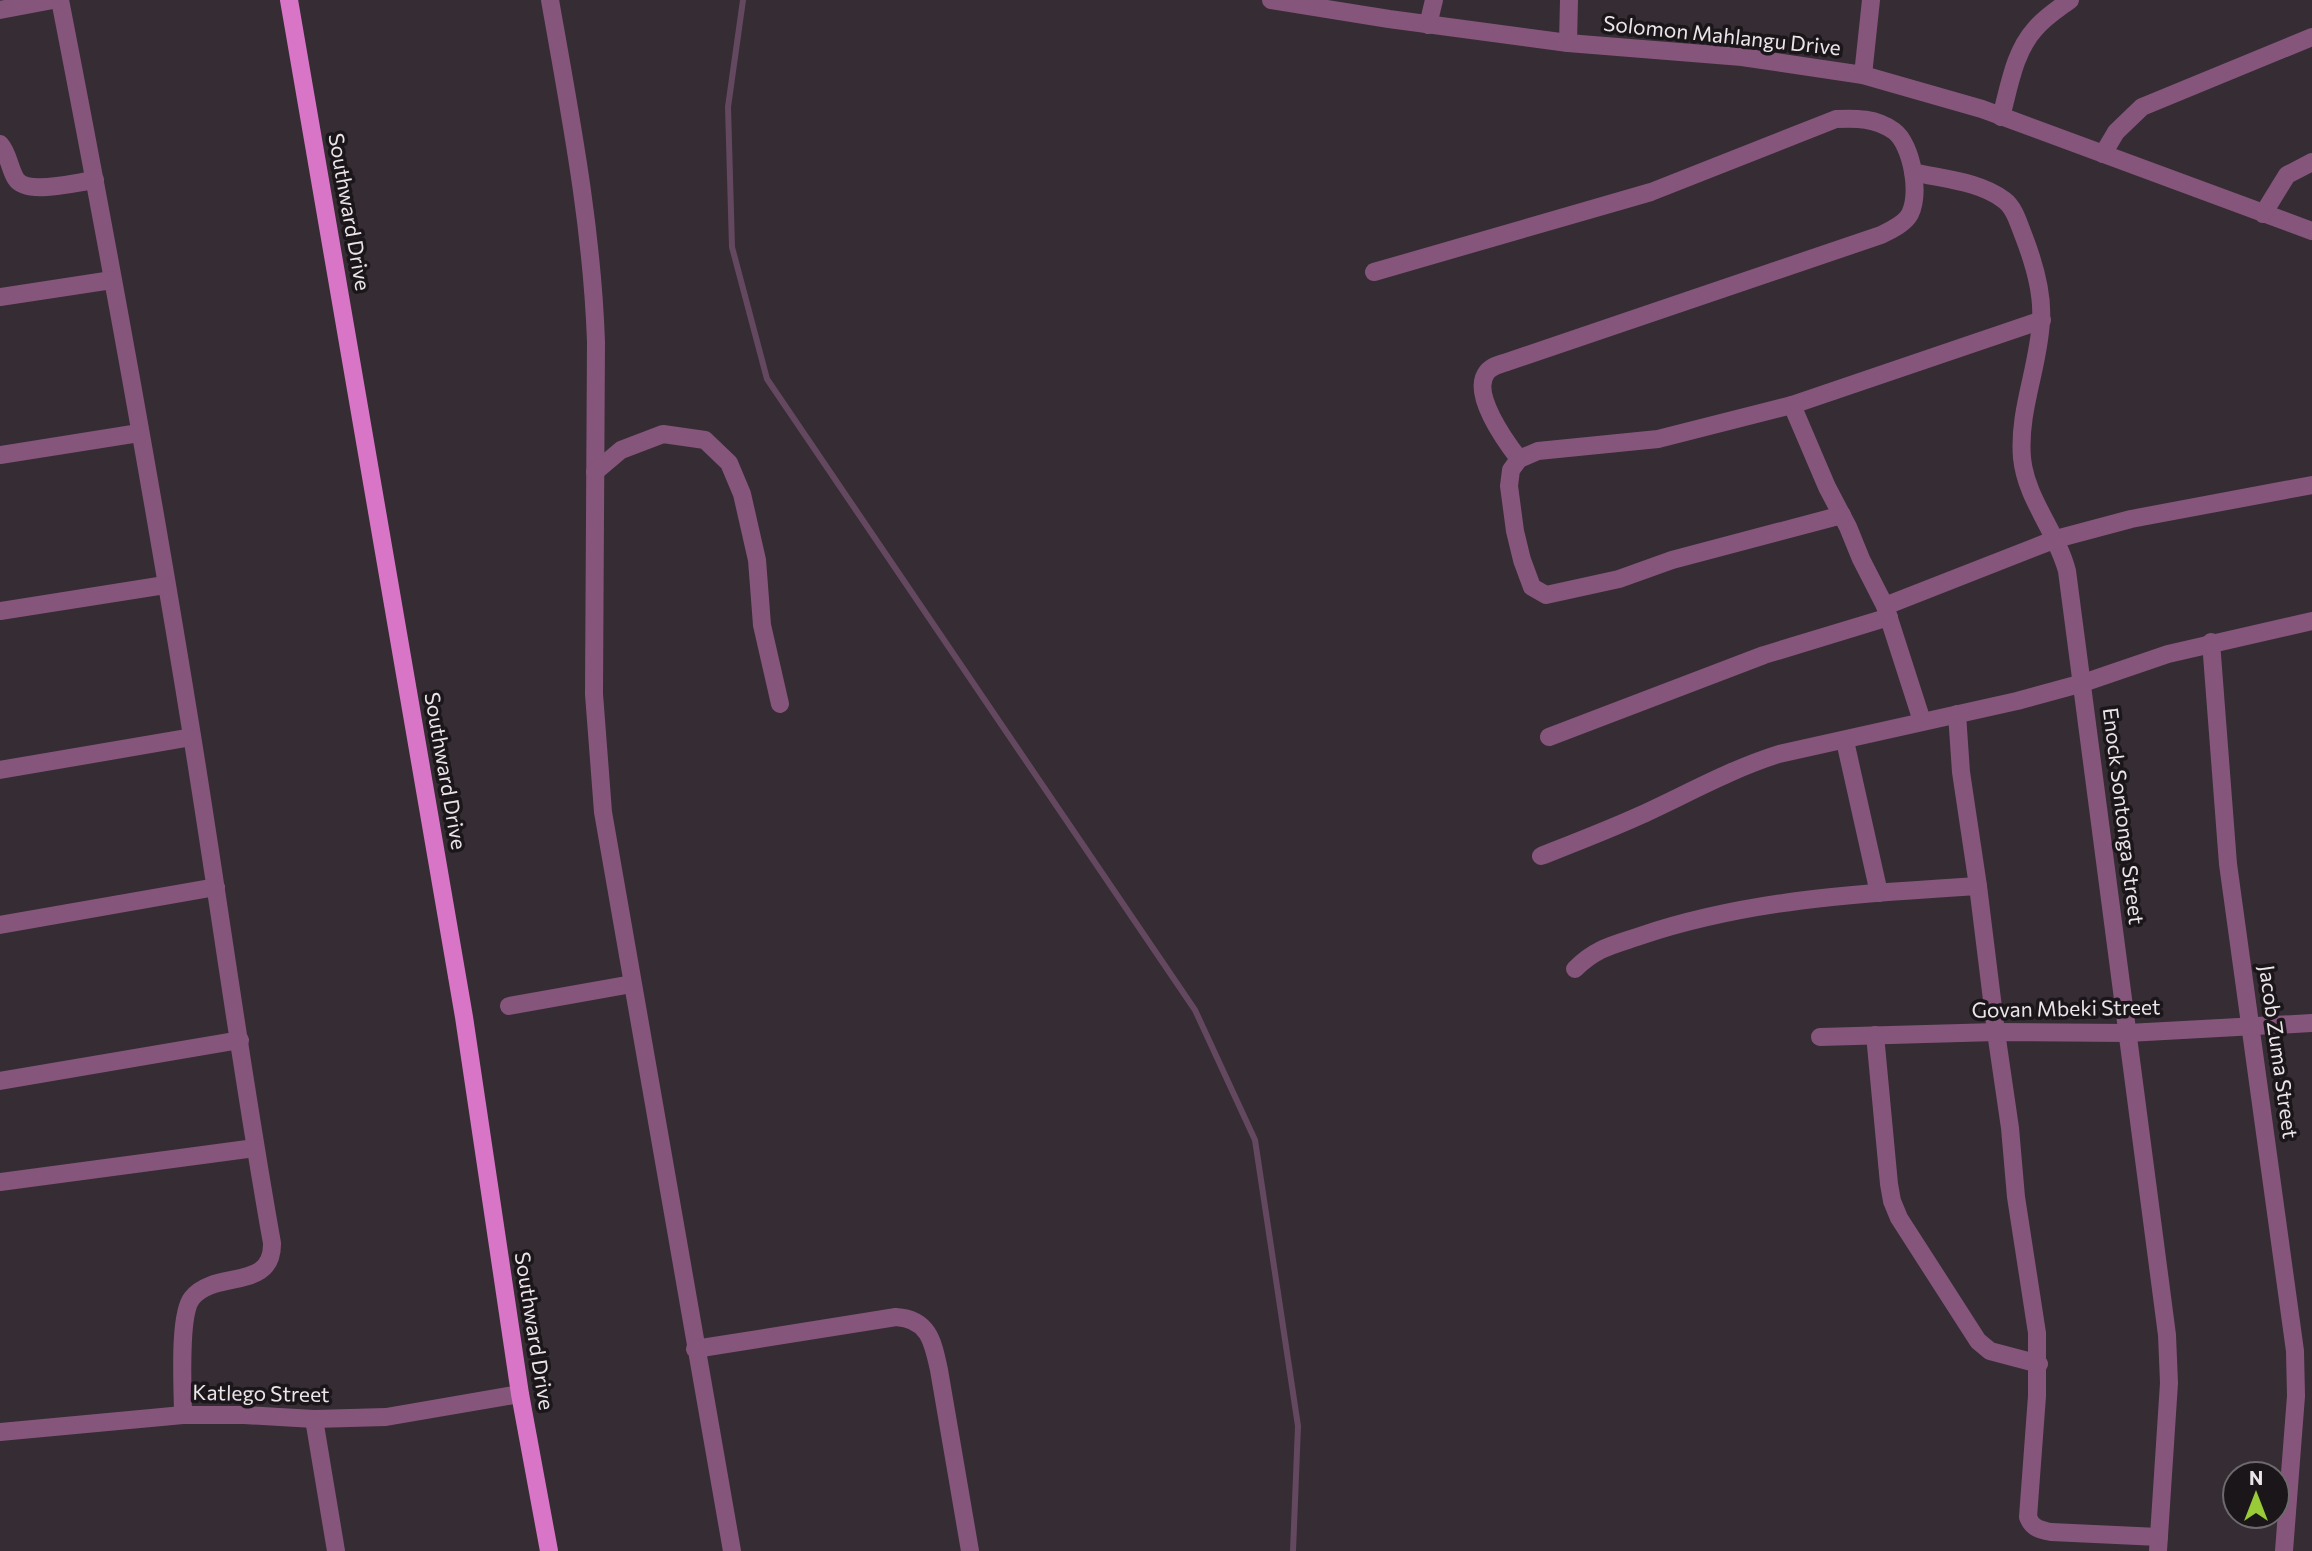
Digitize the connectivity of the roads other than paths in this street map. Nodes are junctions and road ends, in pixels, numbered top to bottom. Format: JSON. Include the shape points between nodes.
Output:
{"nodes":[{"id":1,"x":60,"y":0,"type":"edge"},
{"id":2,"x":289,"y":0,"type":"edge"},
{"id":3,"x":550,"y":0,"type":"edge"},
{"id":4,"x":1271,"y":0,"type":"edge"},
{"id":5,"x":1434,"y":0,"type":"edge"},
{"id":6,"x":1569,"y":0,"type":"edge"},
{"id":7,"x":1871,"y":0,"type":"edge"},
{"id":8,"x":2070,"y":0,"type":"edge"},
{"id":9,"x":44,"y":1,"type":"edge"},
{"id":10,"x":0,"y":10,"type":"edge"},
{"id":11,"x":1428,"y":25,"type":"junction"},
{"id":12,"x":2312,"y":37,"type":"edge"},
{"id":13,"x":1568,"y":43,"type":"junction"},
{"id":14,"x":1863,"y":75,"type":"junction"},
{"id":15,"x":2001,"y":117,"type":"junction"},
{"id":16,"x":0,"y":144,"type":"edge"},
{"id":17,"x":2103,"y":154,"type":"junction"},
{"id":18,"x":2312,"y":162,"type":"edge"},
{"id":19,"x":1913,"y":172,"type":"junction"},
{"id":20,"x":95,"y":180,"type":"junction"},
{"id":21,"x":2263,"y":214,"type":"junction"},
{"id":22,"x":2312,"y":231,"type":"edge"},
{"id":23,"x":1374,"y":272,"type":"dead end"},
{"id":24,"x":112,"y":280,"type":"junction"},
{"id":25,"x":0,"y":298,"type":"edge"},
{"id":26,"x":2042,"y":320,"type":"junction"},
{"id":27,"x":1793,"y":405,"type":"junction"},
{"id":28,"x":139,"y":433,"type":"junction"},
{"id":29,"x":0,"y":455,"type":"edge"},
{"id":30,"x":1519,"y":459,"type":"junction"},
{"id":31,"x":595,"y":472,"type":"junction"},
{"id":32,"x":2312,"y":485,"type":"edge"},
{"id":33,"x":1842,"y":515,"type":"junction"},
{"id":34,"x":2056,"y":539,"type":"junction"},
{"id":35,"x":166,"y":585,"type":"junction"},
{"id":36,"x":0,"y":611,"type":"edge"},
{"id":37,"x":1887,"y":612,"type":"junction"},
{"id":38,"x":2312,"y":621,"type":"edge"},
{"id":39,"x":2211,"y":642,"type":"junction"},
{"id":40,"x":2083,"y":683,"type":"junction"},
{"id":41,"x":780,"y":704,"type":"dead end"},
{"id":42,"x":1957,"y":714,"type":"junction"},
{"id":43,"x":1922,"y":721,"type":"junction"},
{"id":44,"x":192,"y":737,"type":"junction"},
{"id":45,"x":1549,"y":737,"type":"dead end"},
{"id":46,"x":1845,"y":741,"type":"junction"},
{"id":47,"x":0,"y":770,"type":"edge"},
{"id":48,"x":1541,"y":856,"type":"dead end"},
{"id":49,"x":1979,"y":886,"type":"junction"},
{"id":50,"x":216,"y":887,"type":"junction"},
{"id":51,"x":1879,"y":892,"type":"junction"},
{"id":52,"x":0,"y":925,"type":"edge"},
{"id":53,"x":1575,"y":969,"type":"dead end"},
{"id":54,"x":632,"y":984,"type":"junction"},
{"id":55,"x":509,"y":1006,"type":"dead end"},
{"id":56,"x":2312,"y":1023,"type":"edge"},
{"id":57,"x":2251,"y":1025,"type":"junction"},
{"id":58,"x":1996,"y":1032,"type":"junction"},
{"id":59,"x":2128,"y":1033,"type":"junction"},
{"id":60,"x":1875,"y":1035,"type":"junction"},
{"id":61,"x":1819,"y":1037,"type":"dead end"},
{"id":62,"x":240,"y":1040,"type":"junction"},
{"id":63,"x":0,"y":1081,"type":"edge"},
{"id":64,"x":255,"y":1148,"type":"junction"},
{"id":65,"x":0,"y":1182,"type":"edge"},
{"id":66,"x":695,"y":1349,"type":"junction"},
{"id":67,"x":2039,"y":1364,"type":"junction"},
{"id":68,"x":520,"y":1394,"type":"junction"},
{"id":69,"x":183,"y":1415,"type":"junction"},
{"id":70,"x":314,"y":1419,"type":"junction"},
{"id":71,"x":0,"y":1432,"type":"edge"},
{"id":72,"x":2158,"y":1544,"type":"edge"},
{"id":73,"x":337,"y":1551,"type":"edge"},
{"id":74,"x":549,"y":1551,"type":"edge"},
{"id":75,"x":732,"y":1551,"type":"edge"},
{"id":76,"x":970,"y":1551,"type":"edge"},
{"id":77,"x":2284,"y":1551,"type":"edge"}],
"edges":[{"from":1,"to":20,"type":"street"},
{"from":2,"to":68,"type":"main road","name":"Southward Drive","via":[[464,1017]]},
{"from":3,"to":31,"type":"street","via":[[587,216],[594,285]]},
{"from":4,"to":11,"type":"street","name":"Solomon Mahlangu Drive"},
{"from":5,"to":11,"type":"street"},
{"from":6,"to":13,"type":"street"},
{"from":7,"to":14,"type":"street"},
{"from":8,"to":15,"type":"street","via":[[2034,30],[2025,44]]},
{"from":9,"to":10,"type":"street"},
{"from":11,"to":13,"type":"street","name":"Solomon Mahlangu Drive"},
{"from":12,"to":17,"type":"street","via":[[2142,107],[2116,132]]},
{"from":13,"to":14,"type":"street","name":"Solomon Mahlangu Drive","via":[[1742,57]]},
{"from":14,"to":15,"type":"street","name":"Solomon Mahlangu Drive"},
{"from":15,"to":17,"type":"street","name":"Solomon Mahlangu Drive"},
{"from":16,"to":20,"type":"street","via":[[15,177],[27,187]]},
{"from":17,"to":21,"type":"street","name":"Solomon Mahlangu Drive"},
{"from":18,"to":21,"type":"street","via":[[2287,175]]},
{"from":19,"to":23,"type":"street","via":[[1906,145],[1896,132],[1866,119],[1836,119],[1651,192]]},
{"from":19,"to":26,"type":"street","name":"Enock Sontonga Street","via":[[1985,190],[2007,202],[2032,259]]},
{"from":19,"to":30,"type":"street","via":[[1914,196],[1908,218],[1881,234],[1495,366],[1483,382],[1484,393],[1494,421]]},
{"from":20,"to":24,"type":"street"},
{"from":21,"to":22,"type":"street","name":"Solomon Mahlangu Drive"},
{"from":24,"to":25,"type":"street"},
{"from":24,"to":28,"type":"street"},
{"from":26,"to":27,"type":"street"},
{"from":26,"to":34,"type":"street","name":"Enock Sontonga Street","via":[[2022,423],[2022,460],[2038,508]]},
{"from":27,"to":30,"type":"street","via":[[1658,439],[1538,451]]},
{"from":27,"to":33,"type":"street"},
{"from":28,"to":29,"type":"street"},
{"from":28,"to":35,"type":"street"},
{"from":30,"to":33,"type":"street","via":[[1511,470],[1509,486],[1515,531],[1532,587],[1546,595],[1619,579],[1671,560]]},
{"from":31,"to":41,"type":"street","via":[[621,450],[663,435],[705,440],[729,463],[742,494],[757,561],[762,625]]},
{"from":31,"to":54,"type":"street","via":[[594,694],[602,799]]},
{"from":32,"to":34,"type":"street","via":[[2131,519]]},
{"from":33,"to":37,"type":"street"},
{"from":34,"to":37,"type":"street"},
{"from":34,"to":40,"type":"street","name":"Enock Sontonga Street","via":[[2067,571]]},
{"from":35,"to":36,"type":"street"},
{"from":35,"to":44,"type":"street"},
{"from":37,"to":43,"type":"street"},
{"from":37,"to":45,"type":"street"},
{"from":38,"to":39,"type":"street"},
{"from":39,"to":40,"type":"street"},
{"from":39,"to":57,"type":"street","name":"Jacob Zuma Street","via":[[2228,864]]},
{"from":40,"to":42,"type":"street"},
{"from":40,"to":59,"type":"street","name":"Enock Sontonga Street"},
{"from":42,"to":43,"type":"street"},
{"from":42,"to":49,"type":"street"},
{"from":43,"to":46,"type":"street"},
{"from":44,"to":47,"type":"street"},
{"from":44,"to":50,"type":"street"},
{"from":46,"to":48,"type":"street","via":[[1752,762],[1641,816]]},
{"from":46,"to":51,"type":"street"},
{"from":49,"to":51,"type":"street"},
{"from":49,"to":58,"type":"street"},
{"from":50,"to":52,"type":"street"},
{"from":50,"to":62,"type":"street"},
{"from":51,"to":53,"type":"street","via":[[1760,906],[1678,923],[1603,948]]},
{"from":54,"to":55,"type":"street"},
{"from":54,"to":66,"type":"street"},
{"from":56,"to":57,"type":"street","name":"Govan Mbeki Street"},
{"from":57,"to":59,"type":"street","name":"Govan Mbeki Street"},
{"from":57,"to":77,"type":"street","name":"Jacob Zuma Street","via":[[2295,1351]]},
{"from":58,"to":59,"type":"street","name":"Govan Mbeki Street"},
{"from":58,"to":60,"type":"street","name":"Govan Mbeki Street"},
{"from":58,"to":67,"type":"street"},
{"from":59,"to":72,"type":"street","name":"Enock Sontonga Street","via":[[2169,1356]]},
{"from":60,"to":61,"type":"street","name":"Govan Mbeki Street"},
{"from":60,"to":67,"type":"street","via":[[1889,1184],[1899,1218],[1978,1341],[1990,1351]]},
{"from":62,"to":63,"type":"street"},
{"from":62,"to":64,"type":"street"},
{"from":64,"to":65,"type":"street"},
{"from":64,"to":69,"type":"street","via":[[272,1256],[259,1272],[203,1289],[191,1298],[184,1325]]},
{"from":66,"to":75,"type":"street"},
{"from":66,"to":76,"type":"street","via":[[896,1317],[921,1324],[939,1370]]},
{"from":67,"to":72,"type":"street","via":[[2027,1508],[2030,1523],[2051,1532]]},
{"from":68,"to":70,"type":"street","name":"Katlego Street","via":[[386,1417]]},
{"from":68,"to":74,"type":"main road","name":"Southward Drive"},
{"from":69,"to":70,"type":"street","name":"Katlego Street"},
{"from":69,"to":71,"type":"street","name":"Katlego Street"},
{"from":70,"to":73,"type":"street"}]}
